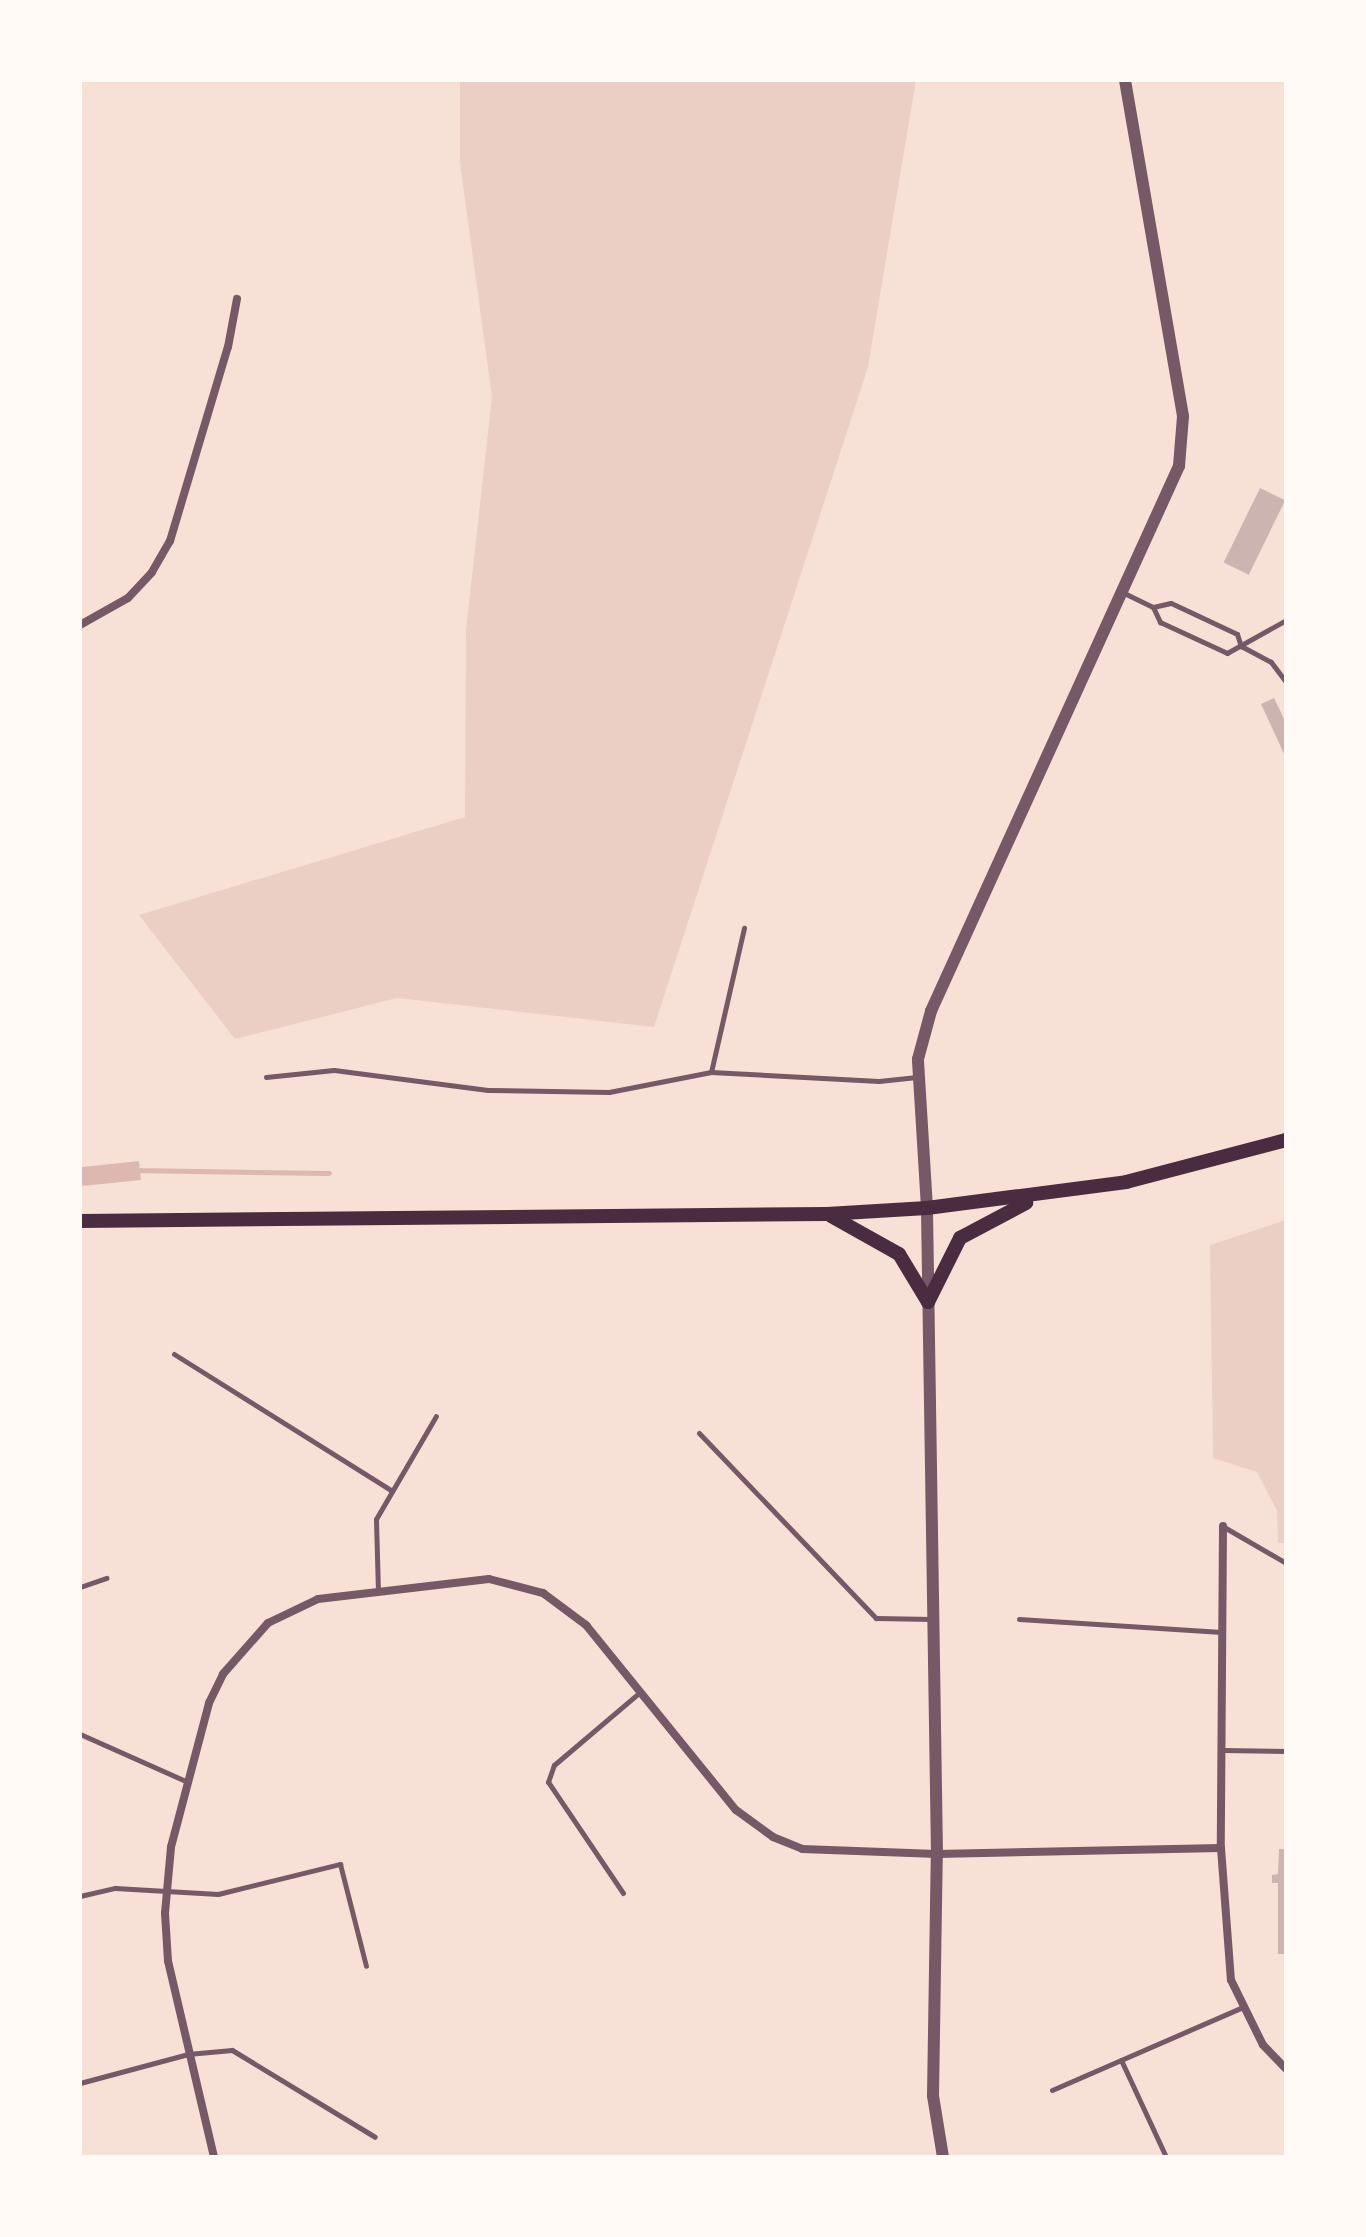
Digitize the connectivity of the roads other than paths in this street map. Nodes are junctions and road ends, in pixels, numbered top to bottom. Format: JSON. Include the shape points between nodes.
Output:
{"nodes":[{"id":1,"x":1125,"y":80,"type":"edge"},
{"id":2,"x":237,"y":299,"type":"dead end"},
{"id":3,"x":1123,"y":593,"type":"junction"},
{"id":4,"x":1153,"y":607,"type":"junction"},
{"id":5,"x":1286,"y":620,"type":"edge"},
{"id":6,"x":80,"y":625,"type":"edge"},
{"id":7,"x":1241,"y":646,"type":"junction"},
{"id":8,"x":1286,"y":682,"type":"edge"},
{"id":9,"x":744,"y":928,"type":"dead end"},
{"id":10,"x":711,"y":1072,"type":"junction"},
{"id":11,"x":266,"y":1077,"type":"dead end"},
{"id":12,"x":917,"y":1077,"type":"junction"},
{"id":13,"x":1286,"y":1140,"type":"edge"},
{"id":14,"x":1040,"y":1196,"type":"junction"},
{"id":15,"x":927,"y":1208,"type":"junction"},
{"id":16,"x":827,"y":1214,"type":"junction"},
{"id":17,"x":80,"y":1221,"type":"edge"},
{"id":18,"x":928,"y":1302,"type":"junction"},
{"id":19,"x":174,"y":1354,"type":"dead end"},
{"id":20,"x":436,"y":1416,"type":"dead end"},
{"id":21,"x":699,"y":1433,"type":"dead end"},
{"id":22,"x":392,"y":1491,"type":"junction"},
{"id":23,"x":1223,"y":1526,"type":"joint"},
{"id":24,"x":1286,"y":1563,"type":"edge"},
{"id":25,"x":106,"y":1578,"type":"dead end"},
{"id":26,"x":80,"y":1587,"type":"edge"},
{"id":27,"x":378,"y":1592,"type":"junction"},
{"id":28,"x":933,"y":1619,"type":"junction"},
{"id":29,"x":1019,"y":1619,"type":"dead end"},
{"id":30,"x":1224,"y":1632,"type":"junction"},
{"id":31,"x":640,"y":1692,"type":"junction"},
{"id":32,"x":80,"y":1734,"type":"edge"},
{"id":33,"x":1222,"y":1750,"type":"junction"},
{"id":34,"x":1286,"y":1751,"type":"edge"},
{"id":35,"x":188,"y":1782,"type":"junction"},
{"id":36,"x":1221,"y":1848,"type":"junction"},
{"id":37,"x":937,"y":1854,"type":"junction"},
{"id":38,"x":166,"y":1891,"type":"junction"},
{"id":39,"x":623,"y":1893,"type":"dead end"},
{"id":40,"x":80,"y":1896,"type":"edge"},
{"id":41,"x":366,"y":1966,"type":"dead end"},
{"id":42,"x":1241,"y":2008,"type":"junction"},
{"id":43,"x":188,"y":2054,"type":"junction"},
{"id":44,"x":1121,"y":2059,"type":"junction"},
{"id":45,"x":1286,"y":2069,"type":"edge"},
{"id":46,"x":80,"y":2083,"type":"edge"},
{"id":47,"x":1052,"y":2090,"type":"dead end"},
{"id":48,"x":375,"y":2137,"type":"dead end"},
{"id":49,"x":214,"y":2157,"type":"edge"},
{"id":50,"x":943,"y":2157,"type":"edge"},
{"id":51,"x":1166,"y":2157,"type":"edge"}],
"edges":[{"from":1,"to":3,"type":"street","via":[[1183,432],[1174,483]]},
{"from":2,"to":6,"type":"street","via":[[228,347],[170,541],[135,592]]},
{"from":3,"to":4,"type":"lane"},
{"from":3,"to":12,"type":"street","via":[[931,1011]]},
{"from":4,"to":7,"type":"lane","via":[[1171,603],[1237,634]]},
{"from":4,"to":7,"type":"lane","via":[[1160,622],[1227,653]]},
{"from":5,"to":7,"type":"lane"},
{"from":7,"to":8,"type":"lane","via":[[1271,662]]},
{"from":9,"to":10,"type":"lane"},
{"from":10,"to":11,"type":"lane","via":[[609,1092],[488,1090],[334,1070]]},
{"from":10,"to":12,"type":"lane","via":[[879,1081]]},
{"from":12,"to":15,"type":"street"},
{"from":13,"to":14,"type":"main road","via":[[1173,1171]]},
{"from":14,"to":15,"type":"main road"},
{"from":14,"to":18,"type":"main road","via":[[960,1238]]},
{"from":15,"to":16,"type":"main road"},
{"from":15,"to":18,"type":"street"},
{"from":16,"to":17,"type":"main road"},
{"from":16,"to":18,"type":"main road","via":[[886,1242]]},
{"from":18,"to":28,"type":"street"},
{"from":19,"to":22,"type":"lane"},
{"from":20,"to":22,"type":"lane"},
{"from":21,"to":28,"type":"lane","via":[[876,1618]]},
{"from":22,"to":27,"type":"lane","via":[[375,1525]]},
{"from":23,"to":24,"type":"lane"},
{"from":23,"to":30,"type":"street"},
{"from":25,"to":26,"type":"lane"},
{"from":27,"to":31,"type":"street","via":[[469,1580],[526,1586],[573,1613]]},
{"from":27,"to":35,"type":"street","via":[[318,1599],[284,1613],[254,1634],[215,1688]]},
{"from":28,"to":37,"type":"street"},
{"from":29,"to":30,"type":"lane"},
{"from":30,"to":33,"type":"street"},
{"from":31,"to":37,"type":"street","via":[[736,1810],[773,1837],[817,1852]]},
{"from":31,"to":39,"type":"lane","via":[[554,1765],[548,1782]]},
{"from":32,"to":35,"type":"lane"},
{"from":33,"to":34,"type":"lane"},
{"from":33,"to":36,"type":"street"},
{"from":35,"to":38,"type":"street"},
{"from":36,"to":37,"type":"street"},
{"from":36,"to":42,"type":"street","via":[[1231,1980]]},
{"from":37,"to":50,"type":"street","via":[[933,2096]]},
{"from":38,"to":40,"type":"lane","via":[[115,1888]]},
{"from":38,"to":41,"type":"lane","via":[[218,1894],[340,1864]]},
{"from":38,"to":43,"type":"street","via":[[169,1973]]},
{"from":42,"to":44,"type":"lane"},
{"from":42,"to":45,"type":"street","via":[[1263,2045]]},
{"from":43,"to":46,"type":"lane"},
{"from":43,"to":48,"type":"lane","via":[[225,2049],[242,2053]]},
{"from":43,"to":49,"type":"street"},
{"from":44,"to":47,"type":"lane"},
{"from":44,"to":51,"type":"lane"}]}
